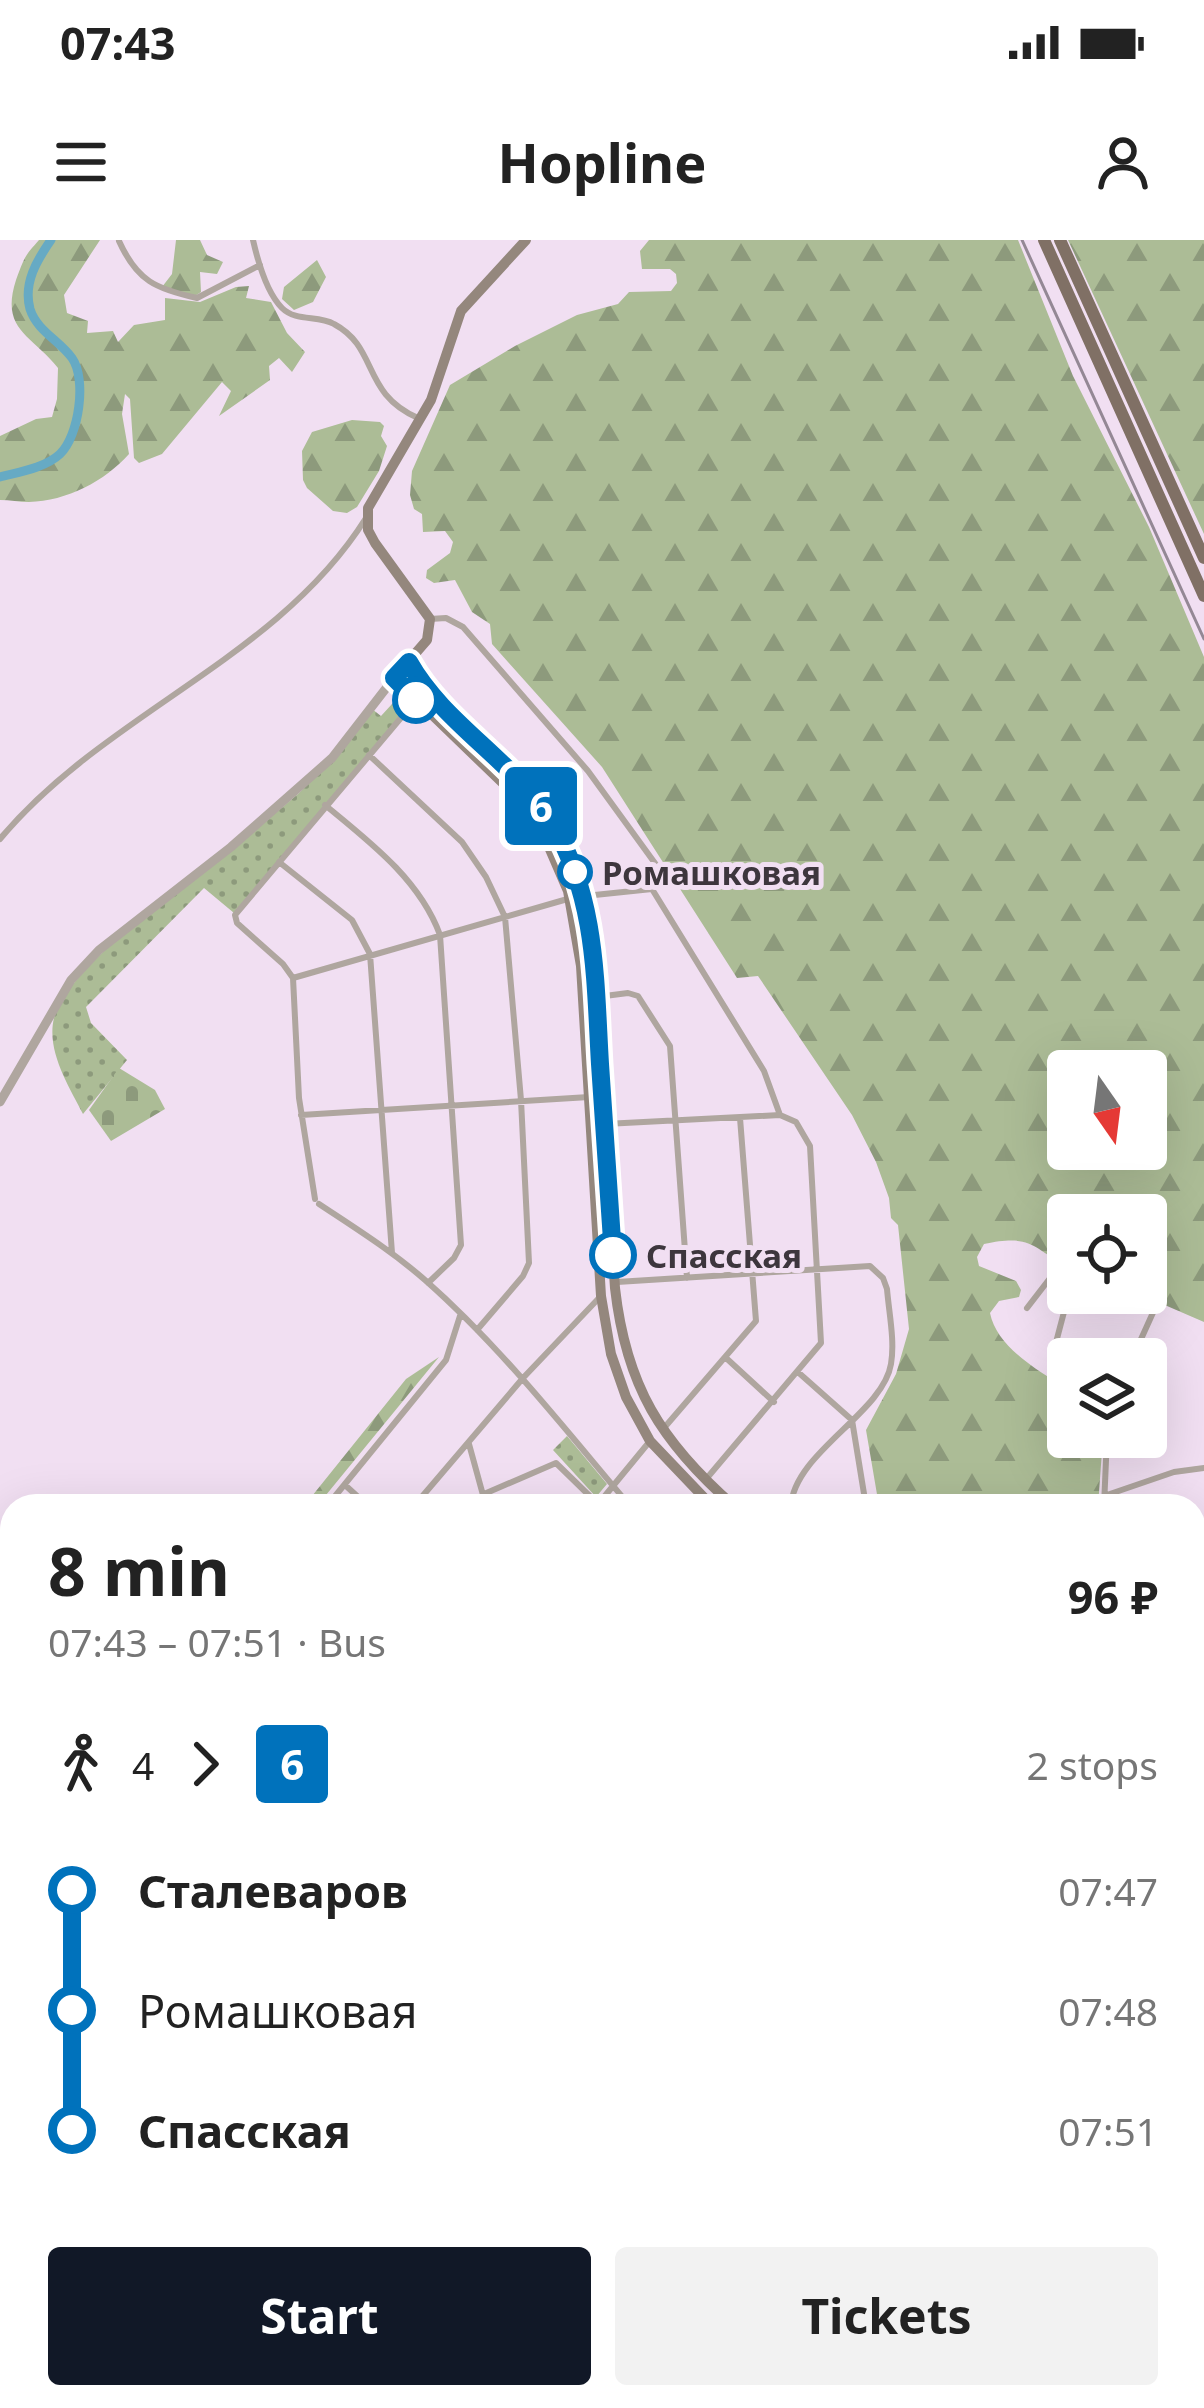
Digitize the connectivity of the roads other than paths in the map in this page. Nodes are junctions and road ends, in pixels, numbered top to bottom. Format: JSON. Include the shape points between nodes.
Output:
{"nodes":[{"id":1,"x":254,"y":240,"type":"edge"},
{"id":2,"x":526,"y":240,"type":"edge"},
{"id":3,"x":1044,"y":240,"type":"edge"},
{"id":4,"x":1060,"y":240,"type":"edge"},
{"id":5,"x":119,"y":241,"type":"edge"},
{"id":6,"x":260,"y":265,"type":"junction"},
{"id":7,"x":421,"y":419,"type":"junction"},
{"id":8,"x":366,"y":518,"type":"junction"},
{"id":9,"x":1204,"y":559,"type":"edge"},
{"id":10,"x":1204,"y":596,"type":"edge"},
{"id":11,"x":430,"y":620,"type":"junction"},
{"id":12,"x":409,"y":662,"type":"junction"},
{"id":13,"x":416,"y":674,"type":"junction"},
{"id":14,"x":399,"y":683,"type":"junction"},
{"id":15,"x":426,"y":690,"type":"junction"},
{"id":16,"x":416,"y":700,"type":"junction"},
{"id":17,"x":369,"y":755,"type":"junction"},
{"id":18,"x":326,"y":805,"type":"junction"},
{"id":19,"x":0,"y":839,"type":"edge"},
{"id":20,"x":279,"y":862,"type":"junction"},
{"id":21,"x":652,"y":890,"type":"junction"},
{"id":22,"x":578,"y":897,"type":"junction"},
{"id":23,"x":505,"y":917,"type":"junction"},
{"id":24,"x":440,"y":935,"type":"junction"},
{"id":25,"x":370,"y":954,"type":"junction"},
{"id":26,"x":293,"y":978,"type":"junction"},
{"id":27,"x":597,"y":997,"type":"junction"},
{"id":28,"x":596,"y":1096,"type":"junction"},
{"id":29,"x":521,"y":1100,"type":"junction"},
{"id":30,"x":0,"y":1102,"type":"edge"},
{"id":31,"x":454,"y":1105,"type":"junction"},
{"id":32,"x":383,"y":1110,"type":"junction"},
{"id":33,"x":301,"y":1115,"type":"junction"},
{"id":34,"x":780,"y":1115,"type":"junction"},
{"id":35,"x":740,"y":1118,"type":"junction"},
{"id":36,"x":675,"y":1120,"type":"junction"},
{"id":37,"x":604,"y":1124,"type":"junction"},
{"id":38,"x":392,"y":1253,"type":"junction"},
{"id":39,"x":816,"y":1270,"type":"junction"},
{"id":40,"x":750,"y":1275,"type":"junction"},
{"id":41,"x":687,"y":1278,"type":"junction"},
{"id":42,"x":1047,"y":1282,"type":"edge"},
{"id":43,"x":428,"y":1283,"type":"junction"},
{"id":44,"x":608,"y":1289,"type":"junction"},
{"id":45,"x":1027,"y":1307,"type":"dead end"},
{"id":46,"x":460,"y":1316,"type":"junction"},
{"id":47,"x":477,"y":1330,"type":"junction"},
{"id":48,"x":725,"y":1357,"type":"junction"},
{"id":49,"x":799,"y":1373,"type":"junction"},
{"id":50,"x":524,"y":1378,"type":"junction"},
{"id":51,"x":774,"y":1402,"type":"junction"},
{"id":52,"x":852,"y":1420,"type":"junction"},
{"id":53,"x":661,"y":1431,"type":"junction"},
{"id":54,"x":650,"y":1441,"type":"junction"},
{"id":55,"x":469,"y":1444,"type":"junction"},
{"id":56,"x":1106,"y":1458,"type":"edge"},
{"id":57,"x":1204,"y":1468,"type":"edge"},
{"id":58,"x":705,"y":1481,"type":"junction"},
{"id":59,"x":345,"y":1485,"type":"junction"},
{"id":60,"x":612,"y":1486,"type":"junction"},
{"id":61,"x":337,"y":1494,"type":"edge"},
{"id":62,"x":355,"y":1494,"type":"edge"},
{"id":63,"x":425,"y":1494,"type":"edge"},
{"id":64,"x":484,"y":1494,"type":"joint"},
{"id":65,"x":587,"y":1494,"type":"edge"},
{"id":66,"x":606,"y":1494,"type":"edge"},
{"id":67,"x":619,"y":1494,"type":"edge"},
{"id":68,"x":701,"y":1494,"type":"edge"},
{"id":69,"x":720,"y":1494,"type":"edge"},
{"id":70,"x":794,"y":1494,"type":"edge"},
{"id":71,"x":864,"y":1494,"type":"edge"},
{"id":72,"x":1104,"y":1494,"type":"edge"},
{"id":73,"x":1110,"y":1494,"type":"edge"}],
"edges":[{"from":1,"to":6,"type":"street"},
{"from":2,"to":7,"type":"main road","via":[[461,311]]},
{"from":3,"to":10,"type":"main road"},
{"from":4,"to":9,"type":"main road"},
{"from":5,"to":6,"type":"street","via":[[132,268],[164,291],[197,298]]},
{"from":6,"to":7,"type":"street","via":[[286,313],[334,323],[365,353],[381,393]]},
{"from":7,"to":8,"type":"main road"},
{"from":8,"to":11,"type":"main road"},
{"from":8,"to":19,"type":"street","via":[[341,556],[275,622],[43,791]]},
{"from":11,"to":12,"type":"main road","via":[[427,640]]},
{"from":11,"to":21,"type":"street","via":[[464,627],[560,738],[665,878]]},
{"from":12,"to":13,"type":"main road"},
{"from":12,"to":14,"type":"main road"},
{"from":13,"to":14,"type":"main road"},
{"from":13,"to":15,"type":"main road"},
{"from":14,"to":16,"type":"main road"},
{"from":14,"to":30,"type":"street","via":[[332,758],[99,950],[71,980]]},
{"from":15,"to":16,"type":"main road"},
{"from":15,"to":22,"type":"main road","via":[[538,801],[560,837]]},
{"from":16,"to":17,"type":"street"},
{"from":16,"to":22,"type":"main road","via":[[525,809]]},
{"from":17,"to":18,"type":"street"},
{"from":17,"to":23,"type":"street","via":[[462,842]]},
{"from":18,"to":20,"type":"street"},
{"from":18,"to":24,"type":"street","via":[[413,885]]},
{"from":20,"to":25,"type":"street","via":[[352,920]]},
{"from":20,"to":26,"type":"street","via":[[237,912],[237,923]]},
{"from":21,"to":22,"type":"street"},
{"from":21,"to":34,"type":"street","via":[[764,1071]]},
{"from":22,"to":23,"type":"street"},
{"from":22,"to":27,"type":"main road"},
{"from":22,"to":28,"type":"main road"},
{"from":23,"to":24,"type":"street"},
{"from":23,"to":29,"type":"street"},
{"from":24,"to":25,"type":"street"},
{"from":24,"to":31,"type":"street"},
{"from":25,"to":26,"type":"street"},
{"from":25,"to":32,"type":"street"},
{"from":26,"to":33,"type":"street"},
{"from":27,"to":28,"type":"main road"},
{"from":27,"to":36,"type":"street","via":[[638,996],[666,1037]]},
{"from":28,"to":29,"type":"street"},
{"from":28,"to":37,"type":"main road"},
{"from":28,"to":44,"type":"main road"},
{"from":29,"to":31,"type":"street"},
{"from":29,"to":47,"type":"street","via":[[529,1262]]},
{"from":31,"to":32,"type":"street"},
{"from":31,"to":43,"type":"street","via":[[461,1245]]},
{"from":32,"to":33,"type":"street"},
{"from":32,"to":38,"type":"street"},
{"from":33,"to":38,"type":"street","via":[[317,1202]]},
{"from":34,"to":35,"type":"street"},
{"from":34,"to":39,"type":"street","via":[[796,1122],[810,1146]]},
{"from":35,"to":36,"type":"street"},
{"from":35,"to":40,"type":"street"},
{"from":36,"to":37,"type":"street"},
{"from":36,"to":41,"type":"street"},
{"from":37,"to":44,"type":"main road"},
{"from":38,"to":43,"type":"street"},
{"from":39,"to":40,"type":"street"},
{"from":39,"to":49,"type":"street","via":[[821,1343]]},
{"from":39,"to":52,"type":"street","via":[[870,1266],[887,1289],[891,1367]]},
{"from":40,"to":41,"type":"street"},
{"from":40,"to":48,"type":"street","via":[[756,1321]]},
{"from":41,"to":44,"type":"street"},
{"from":42,"to":45,"type":"street"},
{"from":43,"to":46,"type":"street"},
{"from":44,"to":50,"type":"street"},
{"from":44,"to":53,"type":"main road","via":[[631,1370]]},
{"from":44,"to":54,"type":"main road","via":[[608,1341]]},
{"from":46,"to":47,"type":"street"},
{"from":46,"to":59,"type":"street","via":[[446,1360]]},
{"from":47,"to":50,"type":"street"},
{"from":48,"to":51,"type":"street"},
{"from":48,"to":53,"type":"street"},
{"from":49,"to":51,"type":"street"},
{"from":49,"to":52,"type":"street"},
{"from":50,"to":55,"type":"street"},
{"from":50,"to":60,"type":"street"},
{"from":51,"to":58,"type":"street"},
{"from":52,"to":70,"type":"street","via":[[797,1478]]},
{"from":52,"to":71,"type":"street"},
{"from":53,"to":54,"type":"main road"},
{"from":53,"to":58,"type":"main road"},
{"from":54,"to":60,"type":"street"},
{"from":54,"to":68,"type":"main road"},
{"from":55,"to":63,"type":"street"},
{"from":55,"to":64,"type":"street"},
{"from":56,"to":72,"type":"street"},
{"from":57,"to":73,"type":"street"},
{"from":58,"to":69,"type":"main road"},
{"from":59,"to":61,"type":"street"},
{"from":59,"to":62,"type":"street"},
{"from":60,"to":66,"type":"street"},
{"from":60,"to":67,"type":"street"},
{"from":64,"to":65,"type":"street","via":[[556,1463]]}]}
